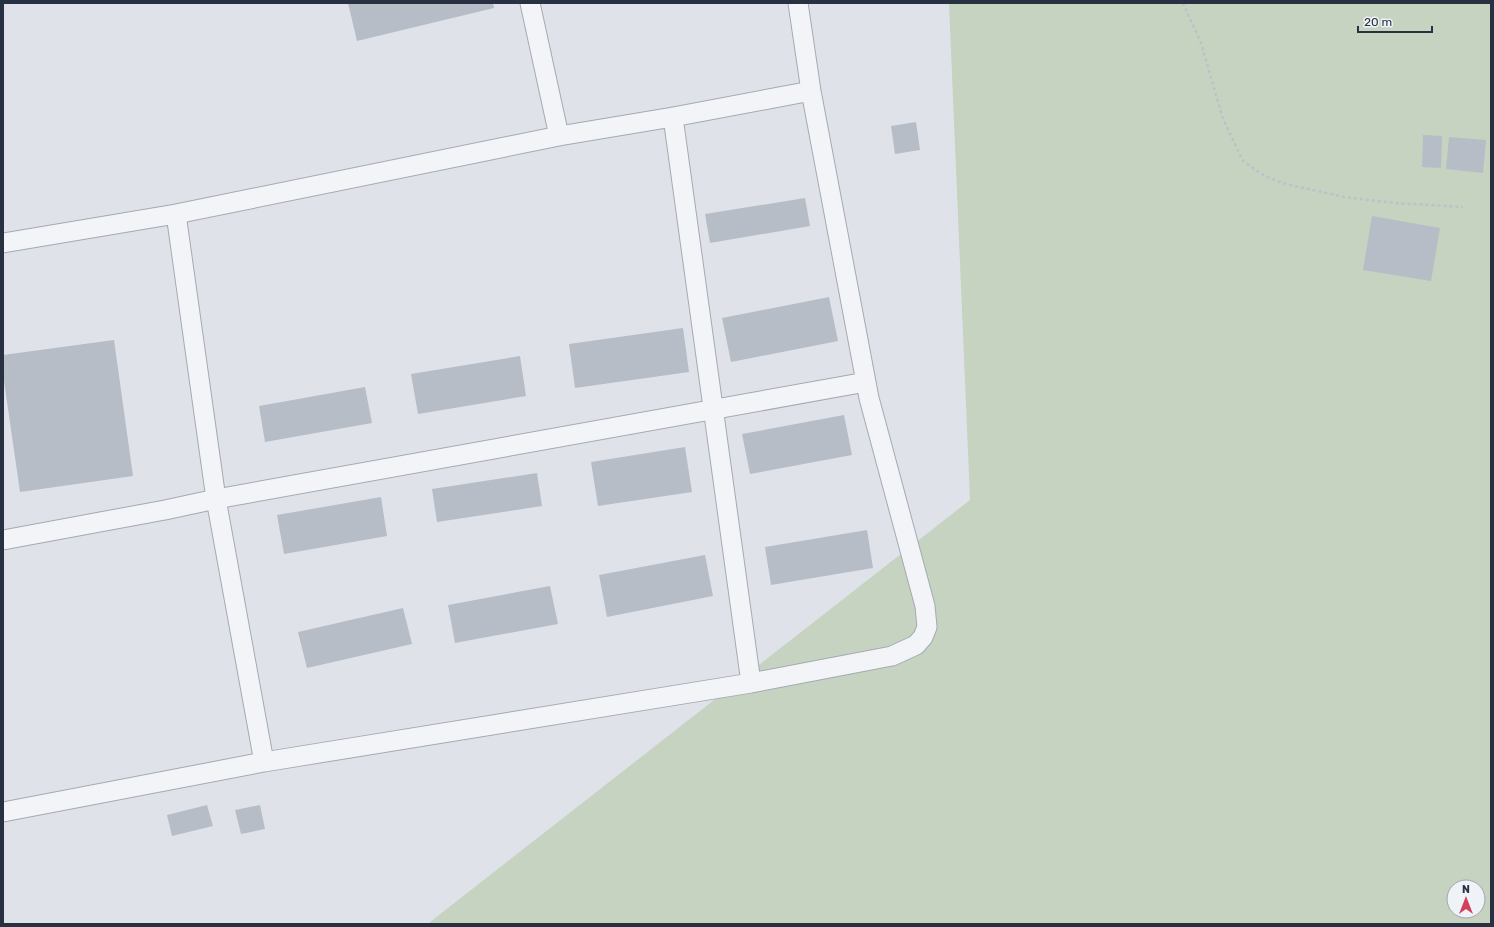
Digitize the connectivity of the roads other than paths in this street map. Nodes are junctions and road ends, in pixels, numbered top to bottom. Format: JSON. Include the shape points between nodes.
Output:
{"nodes":[{"id":1,"x":530,"y":3,"type":"edge"},
{"id":2,"x":798,"y":3,"type":"edge"},
{"id":3,"x":811,"y":91,"type":"junction"},
{"id":4,"x":673,"y":117,"type":"junction"},
{"id":5,"x":559,"y":136,"type":"junction"},
{"id":6,"x":176,"y":214,"type":"junction"},
{"id":7,"x":3,"y":243,"type":"edge"},
{"id":8,"x":866,"y":382,"type":"junction"},
{"id":9,"x":713,"y":411,"type":"junction"},
{"id":10,"x":216,"y":499,"type":"junction"},
{"id":11,"x":3,"y":540,"type":"edge"},
{"id":12,"x":751,"y":683,"type":"junction"},
{"id":13,"x":264,"y":762,"type":"junction"},
{"id":14,"x":3,"y":812,"type":"edge"}],
"edges":[{"from":1,"to":5,"type":"street"},
{"from":2,"to":3,"type":"street"},
{"from":3,"to":4,"type":"street"},
{"from":3,"to":8,"type":"street"},
{"from":4,"to":5,"type":"street"},
{"from":4,"to":9,"type":"street"},
{"from":5,"to":6,"type":"street"},
{"from":6,"to":7,"type":"street"},
{"from":6,"to":10,"type":"street"},
{"from":8,"to":9,"type":"street"},
{"from":8,"to":12,"type":"street","via":[[925,606],[928,627],[916,645],[892,656]]},
{"from":9,"to":10,"type":"street"},
{"from":9,"to":12,"type":"street"},
{"from":10,"to":11,"type":"street"},
{"from":10,"to":13,"type":"street"},
{"from":12,"to":13,"type":"street"},
{"from":13,"to":14,"type":"street"}]}
